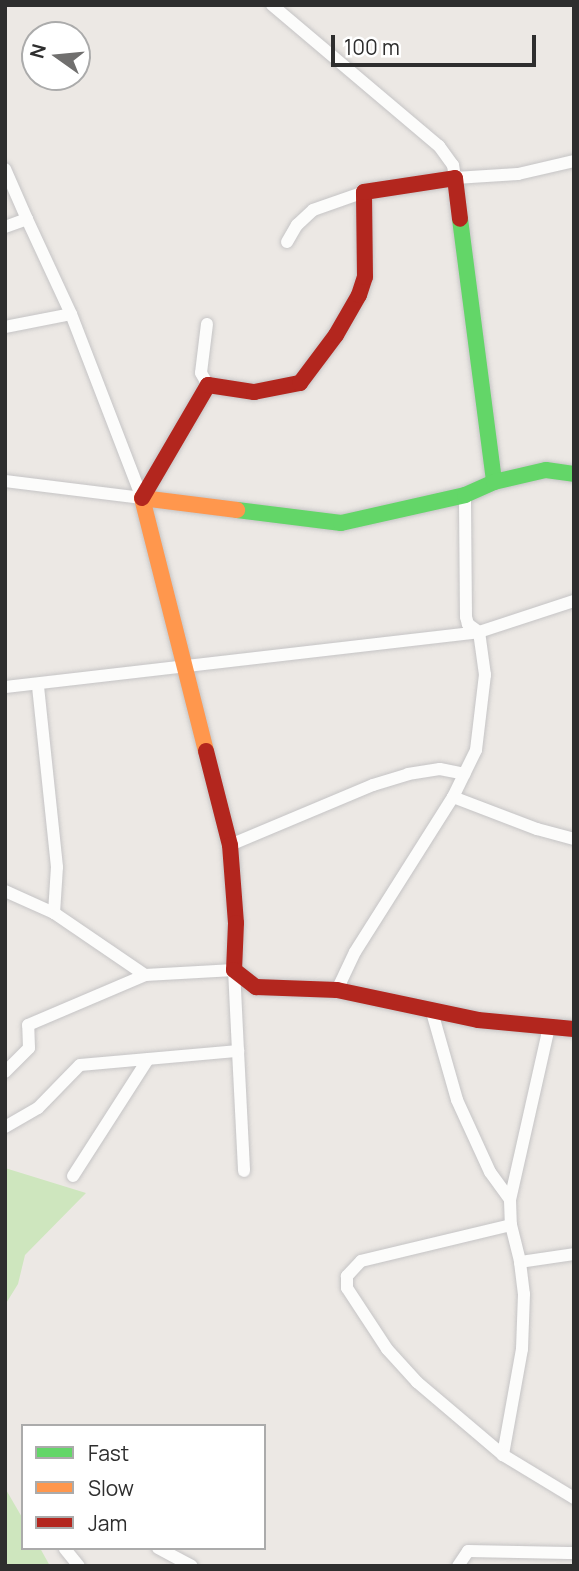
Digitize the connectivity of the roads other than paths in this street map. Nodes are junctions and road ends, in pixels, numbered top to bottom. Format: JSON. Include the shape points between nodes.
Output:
{"nodes":[{"id":1,"x":272,"y":5,"type":"edge"},
{"id":2,"x":574,"y":161,"type":"edge"},
{"id":3,"x":5,"y":169,"type":"edge"},
{"id":4,"x":455,"y":178,"type":"junction"},
{"id":5,"x":364,"y":192,"type":"junction"},
{"id":6,"x":27,"y":219,"type":"junction"},
{"id":7,"x":5,"y":227,"type":"edge"},
{"id":8,"x":287,"y":242,"type":"dead end"},
{"id":9,"x":71,"y":314,"type":"junction"},
{"id":10,"x":208,"y":324,"type":"dead end"},
{"id":11,"x":5,"y":327,"type":"edge"},
{"id":12,"x":208,"y":385,"type":"junction"},
{"id":13,"x":574,"y":474,"type":"edge"},
{"id":14,"x":5,"y":481,"type":"edge"},
{"id":15,"x":494,"y":482,"type":"junction"},
{"id":16,"x":465,"y":495,"type":"junction"},
{"id":17,"x":142,"y":498,"type":"junction"},
{"id":18,"x":574,"y":601,"type":"edge"},
{"id":19,"x":479,"y":632,"type":"junction"},
{"id":20,"x":183,"y":667,"type":"junction"},
{"id":21,"x":38,"y":685,"type":"junction"},
{"id":22,"x":5,"y":687,"type":"edge"},
{"id":23,"x":465,"y":774,"type":"junction"},
{"id":24,"x":453,"y":797,"type":"junction"},
{"id":25,"x":574,"y":839,"type":"edge"},
{"id":26,"x":230,"y":845,"type":"junction"},
{"id":27,"x":5,"y":891,"type":"edge"},
{"id":28,"x":54,"y":913,"type":"junction"},
{"id":29,"x":234,"y":970,"type":"junction"},
{"id":30,"x":145,"y":975,"type":"junction"},
{"id":31,"x":337,"y":990,"type":"junction"},
{"id":32,"x":432,"y":1013,"type":"junction"},
{"id":33,"x":549,"y":1027,"type":"junction"},
{"id":34,"x":574,"y":1029,"type":"edge"},
{"id":35,"x":238,"y":1051,"type":"junction"},
{"id":36,"x":148,"y":1059,"type":"junction"},
{"id":37,"x":5,"y":1072,"type":"edge"},
{"id":38,"x":5,"y":1127,"type":"edge"},
{"id":39,"x":244,"y":1171,"type":"dead end"},
{"id":40,"x":73,"y":1176,"type":"dead end"},
{"id":41,"x":510,"y":1199,"type":"junction"},
{"id":42,"x":511,"y":1225,"type":"junction"},
{"id":43,"x":574,"y":1254,"type":"edge"},
{"id":44,"x":520,"y":1262,"type":"junction"},
{"id":45,"x":503,"y":1455,"type":"junction"},
{"id":46,"x":574,"y":1498,"type":"edge"},
{"id":47,"x":66,"y":1550,"type":"edge"},
{"id":48,"x":162,"y":1550,"type":"edge"},
{"id":49,"x":574,"y":1553,"type":"edge"},
{"id":50,"x":79,"y":1566,"type":"edge"},
{"id":51,"x":192,"y":1566,"type":"edge"},
{"id":52,"x":458,"y":1566,"type":"edge"}],
"edges":[{"from":1,"to":4,"type":"street","via":[[439,146],[453,165]]},
{"from":2,"to":4,"type":"street","via":[[518,174]]},
{"from":3,"to":6,"type":"street"},
{"from":4,"to":5,"type":"street"},
{"from":4,"to":15,"type":"street"},
{"from":5,"to":8,"type":"street","via":[[313,210]]},
{"from":5,"to":12,"type":"street","via":[[365,277],[336,335],[309,372],[300,383],[278,389],[254,392]]},
{"from":6,"to":7,"type":"street"},
{"from":6,"to":9,"type":"street"},
{"from":9,"to":11,"type":"street"},
{"from":9,"to":17,"type":"street"},
{"from":10,"to":12,"type":"street","via":[[201,373]]},
{"from":12,"to":17,"type":"street"},
{"from":13,"to":15,"type":"street","via":[[546,470]]},
{"from":14,"to":17,"type":"street"},
{"from":15,"to":16,"type":"street"},
{"from":16,"to":17,"type":"street","via":[[341,523]]},
{"from":16,"to":19,"type":"street","via":[[466,617]]},
{"from":17,"to":20,"type":"street"},
{"from":18,"to":19,"type":"street"},
{"from":19,"to":20,"type":"street"},
{"from":19,"to":23,"type":"street","via":[[485,675],[482,721]]},
{"from":20,"to":21,"type":"street"},
{"from":20,"to":26,"type":"street"},
{"from":21,"to":22,"type":"street"},
{"from":21,"to":28,"type":"street","via":[[57,867]]},
{"from":23,"to":24,"type":"street"},
{"from":23,"to":26,"type":"street","via":[[440,769],[408,774]]},
{"from":24,"to":25,"type":"street","via":[[537,830]]},
{"from":24,"to":31,"type":"street","via":[[355,952]]},
{"from":26,"to":29,"type":"street","via":[[236,923]]},
{"from":27,"to":28,"type":"street"},
{"from":28,"to":30,"type":"street"},
{"from":29,"to":30,"type":"street"},
{"from":29,"to":31,"type":"street","via":[[256,987]]},
{"from":29,"to":35,"type":"street"},
{"from":30,"to":37,"type":"street","via":[[27,1025],[29,1048]]},
{"from":31,"to":32,"type":"street"},
{"from":32,"to":33,"type":"street"},
{"from":32,"to":41,"type":"street","via":[[457,1100],[490,1172]]},
{"from":33,"to":34,"type":"street"},
{"from":33,"to":41,"type":"street"},
{"from":35,"to":36,"type":"street"},
{"from":35,"to":39,"type":"street"},
{"from":36,"to":38,"type":"street","via":[[80,1065],[37,1108]]},
{"from":36,"to":40,"type":"street"},
{"from":41,"to":42,"type":"street"},
{"from":42,"to":44,"type":"street"},
{"from":42,"to":45,"type":"street","via":[[361,1261],[346,1282],[349,1295],[387,1349],[417,1382]]},
{"from":43,"to":44,"type":"street"},
{"from":44,"to":45,"type":"street","via":[[522,1349]]},
{"from":45,"to":46,"type":"street"},
{"from":47,"to":50,"type":"street"},
{"from":48,"to":51,"type":"street"},
{"from":49,"to":52,"type":"street","via":[[468,1551]]}]}
